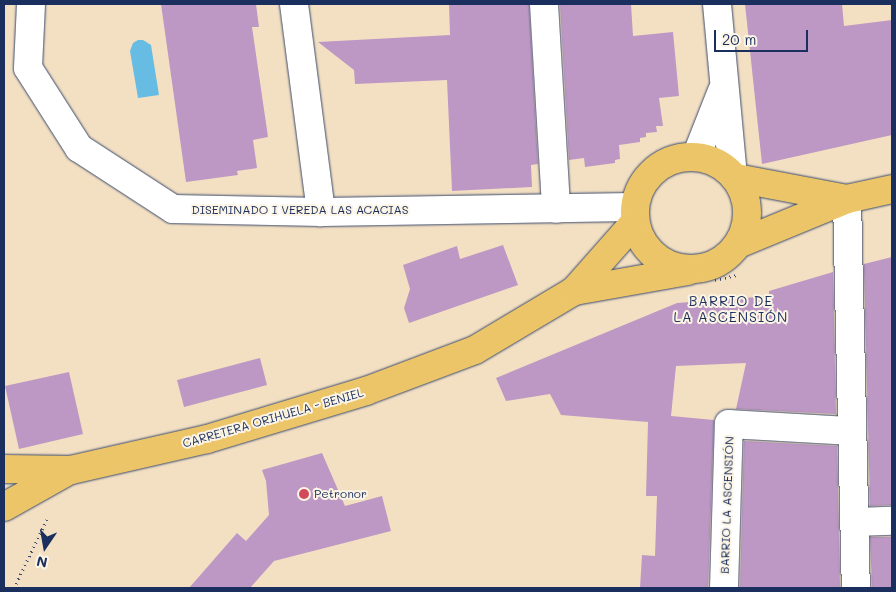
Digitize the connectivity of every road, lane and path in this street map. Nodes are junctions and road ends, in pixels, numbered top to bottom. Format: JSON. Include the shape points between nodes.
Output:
{"nodes":[{"id":1,"x":31,"y":4,"type":"edge"},
{"id":2,"x":294,"y":4,"type":"edge"},
{"id":3,"x":544,"y":4,"type":"edge"},
{"id":4,"x":717,"y":4,"type":"edge"},
{"id":5,"x":723,"y":87,"type":"junction"},
{"id":6,"x":696,"y":157,"type":"junction"},
{"id":7,"x":734,"y":177,"type":"junction"},
{"id":8,"x":892,"y":189,"type":"edge"},
{"id":9,"x":847,"y":199,"type":"junction"},
{"id":10,"x":556,"y":209,"type":"junction"},
{"id":11,"x":321,"y":212,"type":"junction"},
{"id":12,"x":635,"y":215,"type":"junction"},
{"id":13,"x":738,"y":244,"type":"junction"},
{"id":14,"x":702,"y":268,"type":"junction"},
{"id":15,"x":574,"y":291,"type":"junction"},
{"id":16,"x":852,"y":431,"type":"junction"},
{"id":17,"x":4,"y":469,"type":"edge"},
{"id":18,"x":71,"y":470,"type":"junction"},
{"id":19,"x":4,"y":507,"type":"edge"},
{"id":20,"x":892,"y":521,"type":"edge"},
{"id":21,"x":855,"y":522,"type":"junction"},
{"id":22,"x":724,"y":588,"type":"edge"},
{"id":23,"x":856,"y":588,"type":"edge"}],
"edges":[{"from":1,"to":11,"type":"street","name":"DISEMINADO I VEREDA LAS ACACIAS","via":[[28,68],[79,148],[173,209]]},
{"from":2,"to":11,"type":"street"},
{"from":3,"to":10,"type":"street"},
{"from":4,"to":5,"type":"street"},
{"from":5,"to":6,"type":"street"},
{"from":5,"to":7,"type":"street"},
{"from":6,"to":7,"type":"main road","via":[[722,166]]},
{"from":6,"to":12,"type":"main road","via":[[662,164],[644,183]]},
{"from":7,"to":9,"type":"main road"},
{"from":7,"to":13,"type":"main road","via":[[744,194],[747,211],[745,228]]},
{"from":8,"to":9,"type":"main road"},
{"from":9,"to":13,"type":"main road"},
{"from":9,"to":16,"type":"street"},
{"from":10,"to":11,"type":"street","name":"DISEMINADO I VEREDA LAS ACACIAS"},
{"from":10,"to":12,"type":"street","name":"DISEMINADO I VEREDA LAS ACACIAS"},
{"from":12,"to":14,"type":"main road","via":[[640,240],[650,252],[666,264],[684,269]]},
{"from":12,"to":15,"type":"main road","name":"CARRETERA ORIHUELA - BENIEL"},
{"from":13,"to":14,"type":"main road","via":[[728,255]]},
{"from":14,"to":15,"type":"main road","name":"CARRETERA ORIHUELA - BENIEL"},
{"from":15,"to":18,"type":"main road","name":"CARRETERA ORIHUELA - BENIEL","via":[[475,350],[366,391],[207,439]]},
{"from":16,"to":21,"type":"street"},
{"from":16,"to":22,"type":"street","name":"BARRIO LA ASCENSIÓN","via":[[729,424]]},
{"from":17,"to":18,"type":"main road","name":"CARRETERA ORIHUELA - BENIEL"},
{"from":18,"to":19,"type":"main road","name":"CARRETERA ORIHUELA - BENIEL"},
{"from":20,"to":21,"type":"street"},
{"from":21,"to":23,"type":"street"}]}
